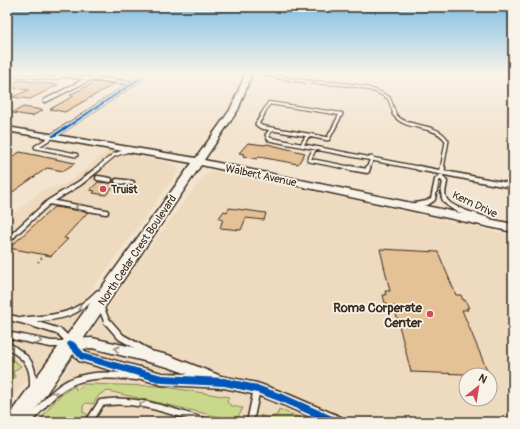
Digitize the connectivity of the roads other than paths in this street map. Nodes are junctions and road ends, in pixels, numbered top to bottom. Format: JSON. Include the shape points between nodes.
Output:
{"nodes":[{"id":1,"x":61,"y":93,"type":"edge"},
{"id":2,"x":119,"y":93,"type":"edge"},
{"id":3,"x":241,"y":93,"type":"edge"},
{"id":4,"x":382,"y":93,"type":"edge"},
{"id":5,"x":46,"y":101,"type":"dead end"},
{"id":6,"x":7,"y":129,"type":"edge"},
{"id":7,"x":272,"y":129,"type":"junction"},
{"id":8,"x":308,"y":135,"type":"junction"},
{"id":9,"x":53,"y":136,"type":"junction"},
{"id":10,"x":302,"y":145,"type":"junction"},
{"id":11,"x":315,"y":148,"type":"junction"},
{"id":12,"x":113,"y":151,"type":"junction"},
{"id":13,"x":76,"y":155,"type":"dead end"},
{"id":14,"x":372,"y":158,"type":"junction"},
{"id":15,"x":197,"y":162,"type":"junction"},
{"id":16,"x":442,"y":171,"type":"junction"},
{"id":17,"x":99,"y":177,"type":"dead end"},
{"id":18,"x":441,"y":177,"type":"junction"},
{"id":19,"x":111,"y":179,"type":"dead end"},
{"id":20,"x":118,"y":180,"type":"dead end"},
{"id":21,"x":133,"y":182,"type":"dead end"},
{"id":22,"x":513,"y":186,"type":"edge"},
{"id":23,"x":49,"y":202,"type":"junction"},
{"id":24,"x":410,"y":206,"type":"junction"},
{"id":25,"x":106,"y":212,"type":"dead end"},
{"id":26,"x":498,"y":225,"type":"junction"},
{"id":27,"x":513,"y":228,"type":"edge"},
{"id":28,"x":8,"y":240,"type":"edge"},
{"id":29,"x":128,"y":261,"type":"junction"},
{"id":30,"x":100,"y":304,"type":"junction"},
{"id":31,"x":7,"y":317,"type":"edge"},
{"id":32,"x":23,"y":320,"type":"junction"},
{"id":33,"x":7,"y":335,"type":"edge"},
{"id":34,"x":70,"y":344,"type":"junction"},
{"id":35,"x":7,"y":345,"type":"edge"},
{"id":36,"x":168,"y":361,"type":"junction"},
{"id":37,"x":162,"y":379,"type":"junction"},
{"id":38,"x":224,"y":382,"type":"junction"},
{"id":39,"x":257,"y":389,"type":"junction"},
{"id":40,"x":32,"y":398,"type":"junction"},
{"id":41,"x":16,"y":422,"type":"edge"},
{"id":42,"x":28,"y":422,"type":"edge"},
{"id":43,"x":89,"y":422,"type":"edge"},
{"id":44,"x":207,"y":422,"type":"edge"},
{"id":45,"x":250,"y":422,"type":"edge"},
{"id":46,"x":336,"y":422,"type":"edge"}],
"edges":[{"from":1,"to":5,"type":"street"},
{"from":2,"to":9,"type":"street"},
{"from":3,"to":15,"type":"main road","name":"North Cedar Crest Boulevard","via":[[234,110]]},
{"from":4,"to":16,"type":"lane","name":"Kern Drive","via":[[389,98],[397,118],[416,127],[440,133],[446,138]]},
{"from":6,"to":9,"type":"main road","name":"Walbert Avenue"},
{"from":7,"to":8,"type":"lane"},
{"from":7,"to":8,"type":"lane","via":[[257,124],[268,103],[341,114],[328,139]]},
{"from":7,"to":10,"type":"lane","via":[[267,135],[269,139]]},
{"from":8,"to":10,"type":"lane"},
{"from":9,"to":12,"type":"main road","name":"Walbert Avenue"},
{"from":9,"to":13,"type":"lane","via":[[36,147]]},
{"from":10,"to":11,"type":"lane"},
{"from":11,"to":14,"type":"lane"},
{"from":11,"to":14,"type":"lane","via":[[309,160],[367,171]]},
{"from":12,"to":15,"type":"main road","name":"Walbert Avenue","via":[[132,150]]},
{"from":12,"to":23,"type":"lane","via":[[80,184]]},
{"from":14,"to":16,"type":"lane"},
{"from":15,"to":24,"type":"main road","name":"Walbert Avenue"},
{"from":15,"to":29,"type":"main road","name":"North Cedar Crest Boulevard"},
{"from":16,"to":18,"type":"lane","name":"Kern Drive"},
{"from":16,"to":22,"type":"lane"},
{"from":17,"to":19,"type":"lane"},
{"from":18,"to":24,"type":"lane","name":"Kern Drive","via":[[437,180],[436,196],[433,200]]},
{"from":18,"to":26,"type":"lane","name":"Kern Drive","via":[[445,182],[444,196],[447,202]]},
{"from":20,"to":21,"type":"lane"},
{"from":25,"to":23,"type":"lane","one_way":true},
{"from":23,"to":28,"type":"lane"},
{"from":24,"to":26,"type":"main road","name":"Walbert Avenue"},
{"from":26,"to":27,"type":"main road","name":"Walbert Avenue"},
{"from":29,"to":30,"type":"main road","name":"North Cedar Crest Boulevard"},
{"from":29,"to":32,"type":"lane","one_way":true,"via":[[86,306],[62,316]]},
{"from":30,"to":34,"type":"main road","name":"North Cedar Crest Boulevard"},
{"from":30,"to":36,"type":"lane","via":[[108,324],[123,338]]},
{"from":31,"to":32,"type":"lane"},
{"from":32,"to":34,"type":"lane","via":[[60,332]]},
{"from":33,"to":34,"type":"lane","one_way":true,"via":[[51,344]]},
{"from":36,"to":34,"type":"street","one_way":true,"via":[[92,343]]},
{"from":34,"to":37,"type":"street","via":[[83,357]]},
{"from":34,"to":40,"type":"main road","name":"North Cedar Crest Boulevard"},
{"from":35,"to":40,"type":"lane","via":[[25,356],[30,364],[34,380]]},
{"from":36,"to":38,"type":"street"},
{"from":37,"to":38,"type":"street"},
{"from":42,"to":37,"type":"lane","one_way":true,"via":[[64,386],[78,379],[109,374]]},
{"from":38,"to":39,"type":"street"},
{"from":39,"to":45,"type":"lane"},
{"from":39,"to":46,"type":"street"},
{"from":40,"to":41,"type":"main road","name":"North Cedar Crest Boulevard"},
{"from":44,"to":43,"type":"lane","one_way":true,"via":[[110,400],[101,403]]}]}
